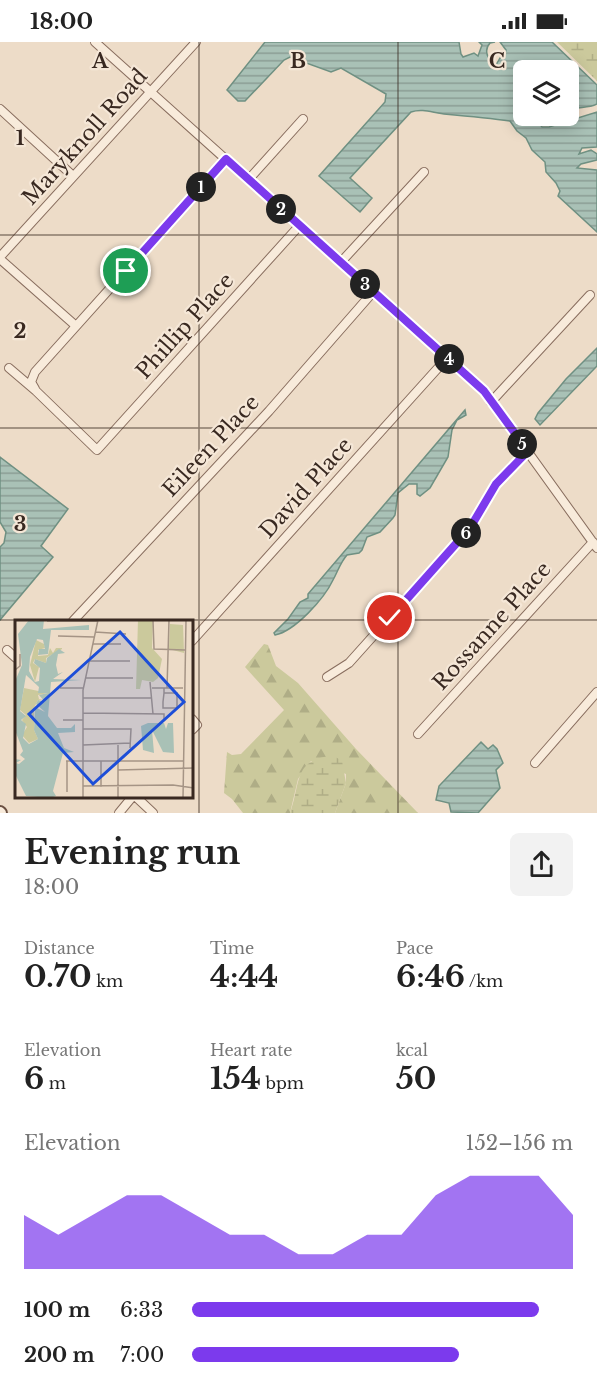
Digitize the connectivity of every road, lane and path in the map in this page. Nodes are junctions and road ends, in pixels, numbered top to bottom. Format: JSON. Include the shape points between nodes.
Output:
{"nodes":[{"id":1,"x":95,"y":42,"type":"edge"},
{"id":2,"x":196,"y":42,"type":"edge"},
{"id":3,"x":151,"y":91,"type":"junction"},
{"id":4,"x":0,"y":108,"type":"edge"},
{"id":5,"x":303,"y":119,"type":"dead end"},
{"id":6,"x":226,"y":159,"type":"junction"},
{"id":7,"x":424,"y":172,"type":"dead end"},
{"id":8,"x":73,"y":176,"type":"junction"},
{"id":9,"x":249,"y":179,"type":"junction"},
{"id":10,"x":300,"y":226,"type":"junction"},
{"id":11,"x":0,"y":258,"type":"edge"},
{"id":12,"x":341,"y":262,"type":"junction"},
{"id":13,"x":373,"y":292,"type":"junction"},
{"id":14,"x":590,"y":295,"type":"dead end"},
{"id":15,"x":76,"y":326,"type":"junction"},
{"id":16,"x":447,"y":358,"type":"junction"},
{"id":17,"x":9,"y":368,"type":"dead end"},
{"id":18,"x":36,"y":391,"type":"junction"},
{"id":19,"x":491,"y":402,"type":"junction"},
{"id":20,"x":528,"y":451,"type":"junction"},
{"id":21,"x":595,"y":545,"type":"edge"},
{"id":22,"x":76,"y":620,"type":"edge"},
{"id":23,"x":194,"y":639,"type":"edge"},
{"id":24,"x":7,"y":650,"type":"dead end"},
{"id":25,"x":15,"y":657,"type":"edge"},
{"id":26,"x":327,"y":677,"type":"dead end"},
{"id":27,"x":597,"y":692,"type":"edge"},
{"id":28,"x":418,"y":734,"type":"dead end"},
{"id":29,"x":535,"y":763,"type":"dead end"},
{"id":30,"x":132,"y":798,"type":"edge"},
{"id":31,"x":136,"y":798,"type":"edge"},
{"id":32,"x":119,"y":813,"type":"edge"},
{"id":33,"x":153,"y":813,"type":"edge"}],
"edges":[{"from":1,"to":3,"type":"street"},
{"from":2,"to":3,"type":"street","name":"Maryknoll Road"},
{"from":3,"to":6,"type":"street"},
{"from":3,"to":8,"type":"street","name":"Maryknoll Road"},
{"from":4,"to":8,"type":"street"},
{"from":5,"to":9,"type":"street"},
{"from":6,"to":9,"type":"street"},
{"from":6,"to":15,"type":"street"},
{"from":7,"to":12,"type":"street"},
{"from":8,"to":11,"type":"street","name":"Maryknoll Road"},
{"from":9,"to":10,"type":"street"},
{"from":10,"to":12,"type":"street"},
{"from":10,"to":18,"type":"street","name":"Phillip Place","via":[[97,450]]},
{"from":11,"to":15,"type":"street"},
{"from":12,"to":13,"type":"street"},
{"from":13,"to":16,"type":"street"},
{"from":13,"to":22,"type":"street","name":"Eileen Place"},
{"from":14,"to":19,"type":"street"},
{"from":15,"to":18,"type":"street","via":[[35,372],[31,382]]},
{"from":16,"to":19,"type":"street"},
{"from":16,"to":23,"type":"street","name":"David Place"},
{"from":17,"to":18,"type":"street"},
{"from":19,"to":20,"type":"street"},
{"from":20,"to":21,"type":"street"},
{"from":20,"to":26,"type":"street","via":[[496,484],[470,528],[349,663]]},
{"from":21,"to":28,"type":"street","name":"Rossanne Place"},
{"from":24,"to":25,"type":"street"},
{"from":27,"to":29,"type":"street"},
{"from":30,"to":32,"type":"street"},
{"from":31,"to":33,"type":"street"}]}
